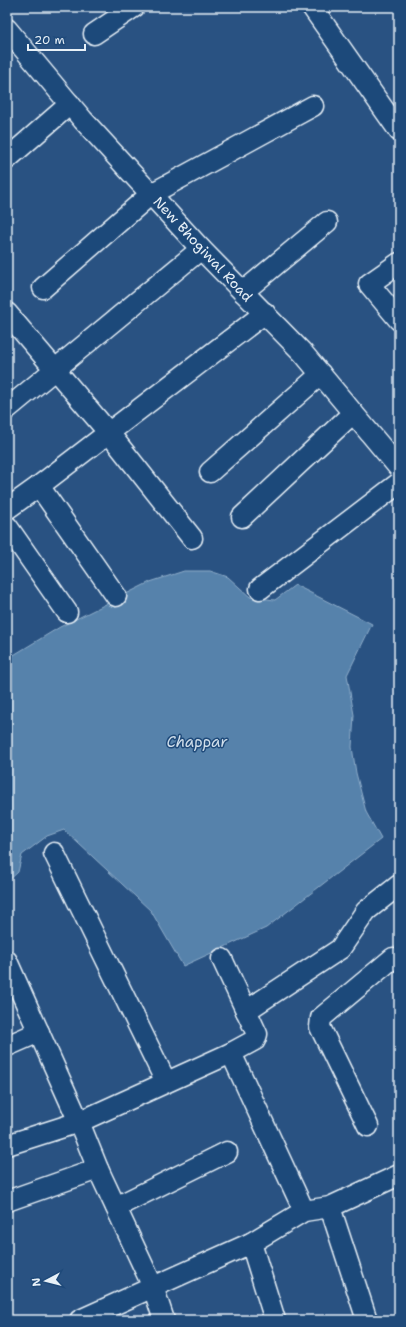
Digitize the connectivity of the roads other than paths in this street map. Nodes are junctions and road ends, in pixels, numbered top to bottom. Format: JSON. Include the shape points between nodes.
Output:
{"nodes":[{"id":1,"x":134,"y":7,"type":"edge"},
{"id":2,"x":312,"y":7,"type":"edge"},
{"id":3,"x":7,"y":29,"type":"edge"},
{"id":4,"x":94,"y":34,"type":"dead end"},
{"id":5,"x":70,"y":104,"type":"junction"},
{"id":6,"x":313,"y":106,"type":"dead end"},
{"id":7,"x":399,"y":131,"type":"edge"},
{"id":8,"x":7,"y":158,"type":"edge"},
{"id":9,"x":151,"y":194,"type":"junction"},
{"id":10,"x":328,"y":222,"type":"dead end"},
{"id":11,"x":201,"y":249,"type":"junction"},
{"id":12,"x":399,"y":263,"type":"edge"},
{"id":13,"x":43,"y":288,"type":"dead end"},
{"id":14,"x":243,"y":292,"type":"junction"},
{"id":15,"x":7,"y":313,"type":"edge"},
{"id":16,"x":265,"y":313,"type":"junction"},
{"id":17,"x":399,"y":320,"type":"edge"},
{"id":18,"x":55,"y":370,"type":"junction"},
{"id":19,"x":322,"y":374,"type":"junction"},
{"id":20,"x":7,"y":409,"type":"edge"},
{"id":21,"x":353,"y":412,"type":"junction"},
{"id":22,"x":109,"y":433,"type":"junction"},
{"id":23,"x":399,"y":468,"type":"edge"},
{"id":24,"x":210,"y":472,"type":"dead end"},
{"id":25,"x":399,"y":483,"type":"edge"},
{"id":26,"x":39,"y":486,"type":"junction"},
{"id":27,"x":7,"y":509,"type":"edge"},
{"id":28,"x":242,"y":517,"type":"dead end"},
{"id":29,"x":7,"y":526,"type":"edge"},
{"id":30,"x":192,"y":538,"type":"dead end"},
{"id":31,"x":260,"y":589,"type":"dead end"},
{"id":32,"x":116,"y":596,"type":"dead end"},
{"id":33,"x":67,"y":612,"type":"dead end"},
{"id":34,"x":54,"y":853,"type":"dead end"},
{"id":35,"x":399,"y":885,"type":"edge"},
{"id":36,"x":394,"y":958,"type":"edge"},
{"id":37,"x":222,"y":959,"type":"dead end"},
{"id":38,"x":7,"y":961,"type":"edge"},
{"id":39,"x":246,"y":1011,"type":"junction"},
{"id":40,"x":39,"y":1032,"type":"junction"},
{"id":41,"x":7,"y":1046,"type":"edge"},
{"id":42,"x":231,"y":1053,"type":"junction"},
{"id":43,"x":166,"y":1082,"type":"junction"},
{"id":44,"x":78,"y":1122,"type":"junction"},
{"id":45,"x":368,"y":1126,"type":"dead end"},
{"id":46,"x":7,"y":1144,"type":"edge"},
{"id":47,"x":227,"y":1152,"type":"dead end"},
{"id":48,"x":98,"y":1168,"type":"junction"},
{"id":49,"x":399,"y":1175,"type":"edge"},
{"id":50,"x":7,"y":1201,"type":"edge"},
{"id":51,"x":116,"y":1207,"type":"junction"},
{"id":52,"x":330,"y":1207,"type":"junction"},
{"id":53,"x":304,"y":1211,"type":"junction"},
{"id":54,"x":251,"y":1243,"type":"junction"},
{"id":55,"x":153,"y":1287,"type":"junction"},
{"id":56,"x":80,"y":1320,"type":"edge"},
{"id":57,"x":164,"y":1320,"type":"edge"},
{"id":58,"x":275,"y":1320,"type":"edge"},
{"id":59,"x":367,"y":1320,"type":"edge"}],
"edges":[{"from":1,"to":4,"type":"street"},
{"from":2,"to":7,"type":"street"},
{"from":3,"to":5,"type":"street","name":"New Bhogiwal Road"},
{"from":5,"to":8,"type":"street"},
{"from":5,"to":9,"type":"street","name":"New Bhogiwal Road"},
{"from":6,"to":9,"type":"street"},
{"from":9,"to":11,"type":"street","name":"New Bhogiwal Road"},
{"from":9,"to":13,"type":"street"},
{"from":10,"to":14,"type":"street"},
{"from":11,"to":14,"type":"street","name":"New Bhogiwal Road"},
{"from":11,"to":18,"type":"street"},
{"from":12,"to":17,"type":"street","via":[[369,284]]},
{"from":14,"to":16,"type":"street","name":"New Bhogiwal Road"},
{"from":15,"to":18,"type":"street"},
{"from":16,"to":19,"type":"street","name":"New Bhogiwal Road"},
{"from":16,"to":22,"type":"street"},
{"from":18,"to":20,"type":"street"},
{"from":18,"to":22,"type":"street"},
{"from":19,"to":21,"type":"street","name":"New Bhogiwal Road"},
{"from":19,"to":24,"type":"street"},
{"from":21,"to":23,"type":"street","name":"New Bhogiwal Road"},
{"from":21,"to":28,"type":"street"},
{"from":22,"to":26,"type":"street"},
{"from":22,"to":30,"type":"street"},
{"from":25,"to":31,"type":"street"},
{"from":26,"to":27,"type":"street"},
{"from":26,"to":32,"type":"street"},
{"from":29,"to":33,"type":"street"},
{"from":34,"to":43,"type":"street"},
{"from":35,"to":39,"type":"street","via":[[366,911],[340,949]]},
{"from":36,"to":45,"type":"street","via":[[320,1022],[320,1027]]},
{"from":37,"to":39,"type":"street"},
{"from":38,"to":40,"type":"street"},
{"from":39,"to":42,"type":"street","via":[[257,1034],[256,1040]]},
{"from":40,"to":41,"type":"street"},
{"from":40,"to":44,"type":"street"},
{"from":42,"to":43,"type":"street"},
{"from":42,"to":53,"type":"street"},
{"from":43,"to":44,"type":"street"},
{"from":44,"to":46,"type":"street"},
{"from":44,"to":48,"type":"street"},
{"from":47,"to":51,"type":"street"},
{"from":48,"to":50,"type":"street"},
{"from":48,"to":51,"type":"street"},
{"from":49,"to":52,"type":"street"},
{"from":51,"to":55,"type":"street"},
{"from":52,"to":53,"type":"street"},
{"from":52,"to":59,"type":"street"},
{"from":53,"to":54,"type":"street"},
{"from":54,"to":55,"type":"street"},
{"from":54,"to":58,"type":"street"},
{"from":55,"to":56,"type":"street"},
{"from":55,"to":57,"type":"street"}]}
